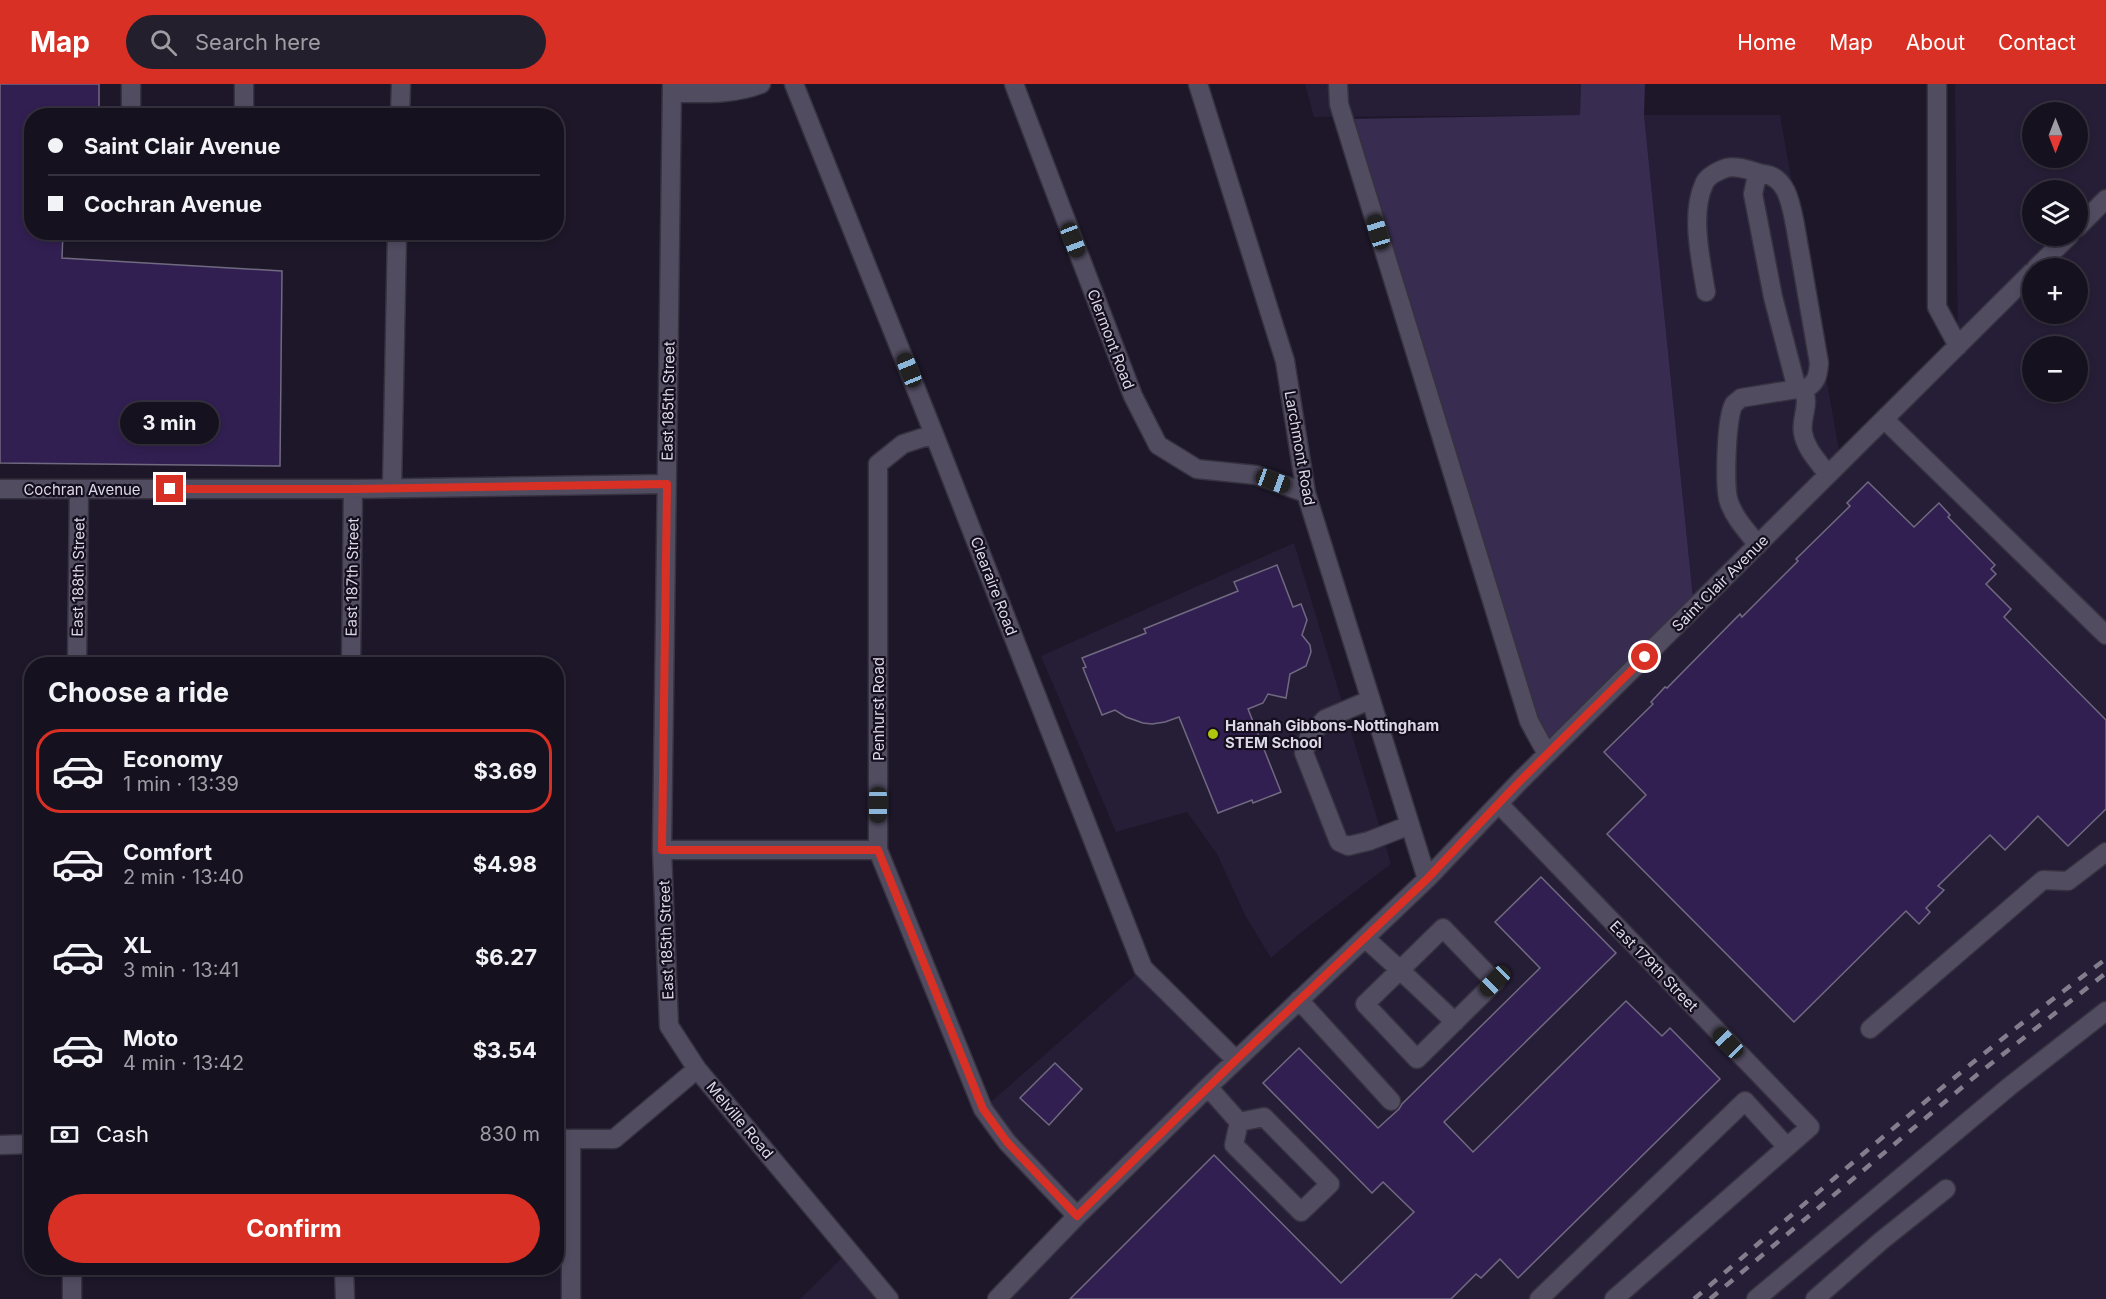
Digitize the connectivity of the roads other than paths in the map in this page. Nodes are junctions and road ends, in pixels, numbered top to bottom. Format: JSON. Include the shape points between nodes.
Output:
{"nodes":[{"id":1,"x":131,"y":84,"type":"edge"},
{"id":2,"x":244,"y":84,"type":"edge"},
{"id":3,"x":401,"y":84,"type":"edge"},
{"id":4,"x":761,"y":84,"type":"edge"},
{"id":5,"x":794,"y":84,"type":"edge"},
{"id":6,"x":1014,"y":84,"type":"edge"},
{"id":7,"x":1198,"y":84,"type":"edge"},
{"id":8,"x":1338,"y":84,"type":"edge"},
{"id":9,"x":1937,"y":84,"type":"edge"},
{"id":10,"x":672,"y":88,"type":"edge"},
{"id":11,"x":131,"y":108,"type":"edge"},
{"id":12,"x":244,"y":108,"type":"edge"},
{"id":13,"x":400,"y":108,"type":"edge"},
{"id":14,"x":1763,"y":174,"type":"junction"},
{"id":15,"x":2106,"y":199,"type":"edge"},
{"id":16,"x":2088,"y":217,"type":"edge"},
{"id":17,"x":397,"y":240,"type":"edge"},
{"id":18,"x":2059,"y":246,"type":"edge"},
{"id":19,"x":2046,"y":258,"type":"edge"},
{"id":20,"x":2022,"y":282,"type":"edge"},
{"id":21,"x":1706,"y":292,"type":"dead end"},
{"id":22,"x":1958,"y":346,"type":"junction"},
{"id":23,"x":1800,"y":390,"type":"junction"},
{"id":24,"x":1884,"y":419,"type":"junction"},
{"id":25,"x":934,"y":434,"type":"junction"},
{"id":26,"x":1828,"y":475,"type":"junction"},
{"id":27,"x":667,"y":484,"type":"junction"},
{"id":28,"x":392,"y":488,"type":"junction"},
{"id":29,"x":0,"y":489,"type":"edge"},
{"id":30,"x":79,"y":489,"type":"junction"},
{"id":31,"x":353,"y":489,"type":"junction"},
{"id":32,"x":1306,"y":493,"type":"junction"},
{"id":33,"x":1758,"y":545,"type":"junction"},
{"id":34,"x":2106,"y":635,"type":"edge"},
{"id":35,"x":77,"y":657,"type":"edge"},
{"id":36,"x":351,"y":657,"type":"edge"},
{"id":37,"x":1371,"y":700,"type":"junction"},
{"id":38,"x":1547,"y":754,"type":"junction"},
{"id":39,"x":1498,"y":804,"type":"junction"},
{"id":40,"x":1410,"y":825,"type":"junction"},
{"id":41,"x":662,"y":850,"type":"junction"},
{"id":42,"x":878,"y":850,"type":"junction"},
{"id":43,"x":2106,"y":852,"type":"edge"},
{"id":44,"x":1427,"y":879,"type":"junction"},
{"id":45,"x":1365,"y":938,"type":"junction"},
{"id":46,"x":1400,"y":970,"type":"junction"},
{"id":47,"x":1299,"y":1000,"type":"junction"},
{"id":48,"x":2106,"y":1011,"type":"edge"},
{"id":49,"x":1455,"y":1022,"type":"junction"},
{"id":50,"x":1870,"y":1029,"type":"dead end"},
{"id":51,"x":1236,"y":1060,"type":"junction"},
{"id":52,"x":697,"y":1069,"type":"junction"},
{"id":53,"x":1208,"y":1087,"type":"junction"},
{"id":54,"x":1391,"y":1101,"type":"dead end"},
{"id":55,"x":1239,"y":1122,"type":"junction"},
{"id":56,"x":564,"y":1139,"type":"edge"},
{"id":57,"x":24,"y":1144,"type":"edge"},
{"id":58,"x":0,"y":1145,"type":"edge"},
{"id":59,"x":1787,"y":1147,"type":"junction"},
{"id":60,"x":1946,"y":1189,"type":"dead end"},
{"id":61,"x":1077,"y":1216,"type":"junction"},
{"id":62,"x":72,"y":1275,"type":"edge"},
{"id":63,"x":344,"y":1275,"type":"edge"},
{"id":64,"x":72,"y":1299,"type":"edge"},
{"id":65,"x":345,"y":1299,"type":"edge"},
{"id":66,"x":571,"y":1299,"type":"edge"},
{"id":67,"x":889,"y":1299,"type":"edge"},
{"id":68,"x":997,"y":1299,"type":"edge"},
{"id":69,"x":1539,"y":1299,"type":"edge"},
{"id":70,"x":1614,"y":1299,"type":"edge"},
{"id":71,"x":1756,"y":1299,"type":"edge"},
{"id":72,"x":1815,"y":1299,"type":"edge"}],
"edges":[{"from":1,"to":11,"type":"street"},
{"from":2,"to":12,"type":"street"},
{"from":3,"to":13,"type":"street"},
{"from":4,"to":10,"type":"street","via":[[719,93]]},
{"from":5,"to":25,"type":"street","name":"Clearaire Road"},
{"from":6,"to":32,"type":"street","name":"Clermont Road","via":[[1133,396],[1158,445],[1197,469],[1256,475]]},
{"from":7,"to":32,"type":"street","name":"Larchmont Road","via":[[1285,362]]},
{"from":8,"to":38,"type":"street","via":[[1339,104],[1525,710]]},
{"from":9,"to":22,"type":"street","via":[[1937,307]]},
{"from":10,"to":27,"type":"street","name":"East 185th Street"},
{"from":14,"to":21,"type":"street","via":[[1727,168],[1711,175],[1704,184],[1698,219]]},
{"from":14,"to":23,"type":"street","via":[[1756,180],[1753,194],[1773,297]]},
{"from":14,"to":23,"type":"street","via":[[1780,182],[1791,204],[1819,363],[1813,385]]},
{"from":15,"to":16,"type":"street"},
{"from":17,"to":28,"type":"street"},
{"from":18,"to":19,"type":"street"},
{"from":20,"to":22,"type":"street","name":"Saint Clair Avenue"},
{"from":22,"to":24,"type":"street","name":"Saint Clair Avenue"},
{"from":23,"to":26,"type":"street","via":[[1806,395],[1803,433]]},
{"from":23,"to":33,"type":"street","via":[[1741,398],[1734,404],[1726,480],[1728,500]]},
{"from":24,"to":26,"type":"street","name":"Saint Clair Avenue"},
{"from":24,"to":34,"type":"street"},
{"from":25,"to":42,"type":"street","name":"Penhurst Road","via":[[903,444],[878,464]]},
{"from":25,"to":51,"type":"street","name":"Clearaire Road","via":[[1143,968]]},
{"from":26,"to":33,"type":"street","name":"Saint Clair Avenue"},
{"from":27,"to":28,"type":"street","name":"Cochran Avenue"},
{"from":27,"to":41,"type":"street","name":"East 185th Street"},
{"from":28,"to":31,"type":"street","name":"Cochran Avenue"},
{"from":29,"to":30,"type":"street","name":"Cochran Avenue"},
{"from":30,"to":31,"type":"street","name":"Cochran Avenue"},
{"from":30,"to":35,"type":"street","name":"East 188th Street"},
{"from":31,"to":36,"type":"street","name":"East 187th Street"},
{"from":32,"to":37,"type":"street","name":"Larchmont Road"},
{"from":33,"to":38,"type":"street","name":"Saint Clair Avenue"},
{"from":37,"to":40,"type":"street","name":"Larchmont Road"},
{"from":37,"to":40,"type":"street","via":[[1325,719],[1309,737],[1304,753],[1339,842],[1348,846],[1369,841]]},
{"from":38,"to":39,"type":"street","name":"Saint Clair Avenue"},
{"from":39,"to":44,"type":"street","name":"Saint Clair Avenue"},
{"from":39,"to":59,"type":"street","name":"East 179th Street","via":[[1810,1127]]},
{"from":40,"to":44,"type":"street","name":"Larchmont Road"},
{"from":41,"to":42,"type":"street"},
{"from":41,"to":52,"type":"street","name":"East 185th Street","via":[[669,1026]]},
{"from":42,"to":61,"type":"street","name":"Penhurst Road","via":[[983,1109],[1007,1142]]},
{"from":43,"to":50,"type":"street","via":[[2068,881],[2043,880]]},
{"from":44,"to":45,"type":"street","name":"Saint Clair Avenue"},
{"from":45,"to":46,"type":"street"},
{"from":45,"to":47,"type":"street","name":"Saint Clair Avenue"},
{"from":46,"to":49,"type":"street"},
{"from":46,"to":49,"type":"street","via":[[1365,1004],[1417,1059]]},
{"from":46,"to":49,"type":"street","via":[[1443,928],[1495,981]]},
{"from":47,"to":51,"type":"street","name":"Saint Clair Avenue"},
{"from":47,"to":54,"type":"street"},
{"from":48,"to":71,"type":"street","via":[[2010,1086]]},
{"from":51,"to":53,"type":"street","name":"Saint Clair Avenue"},
{"from":52,"to":56,"type":"street","name":"Melville Road","via":[[614,1139]]},
{"from":52,"to":67,"type":"street","name":"Melville Road"},
{"from":53,"to":55,"type":"street"},
{"from":53,"to":61,"type":"street","name":"Saint Clair Avenue"},
{"from":55,"to":55,"type":"street","via":[[1234,1145],[1301,1212],[1330,1184],[1264,1117]]},
{"from":56,"to":66,"type":"street"},
{"from":57,"to":58,"type":"street"},
{"from":59,"to":69,"type":"street","via":[[1745,1101]]},
{"from":59,"to":70,"type":"street"},
{"from":60,"to":72,"type":"street"},
{"from":61,"to":68,"type":"street","name":"Saint Clair Avenue"},
{"from":62,"to":64,"type":"street"},
{"from":63,"to":65,"type":"street"}]}
